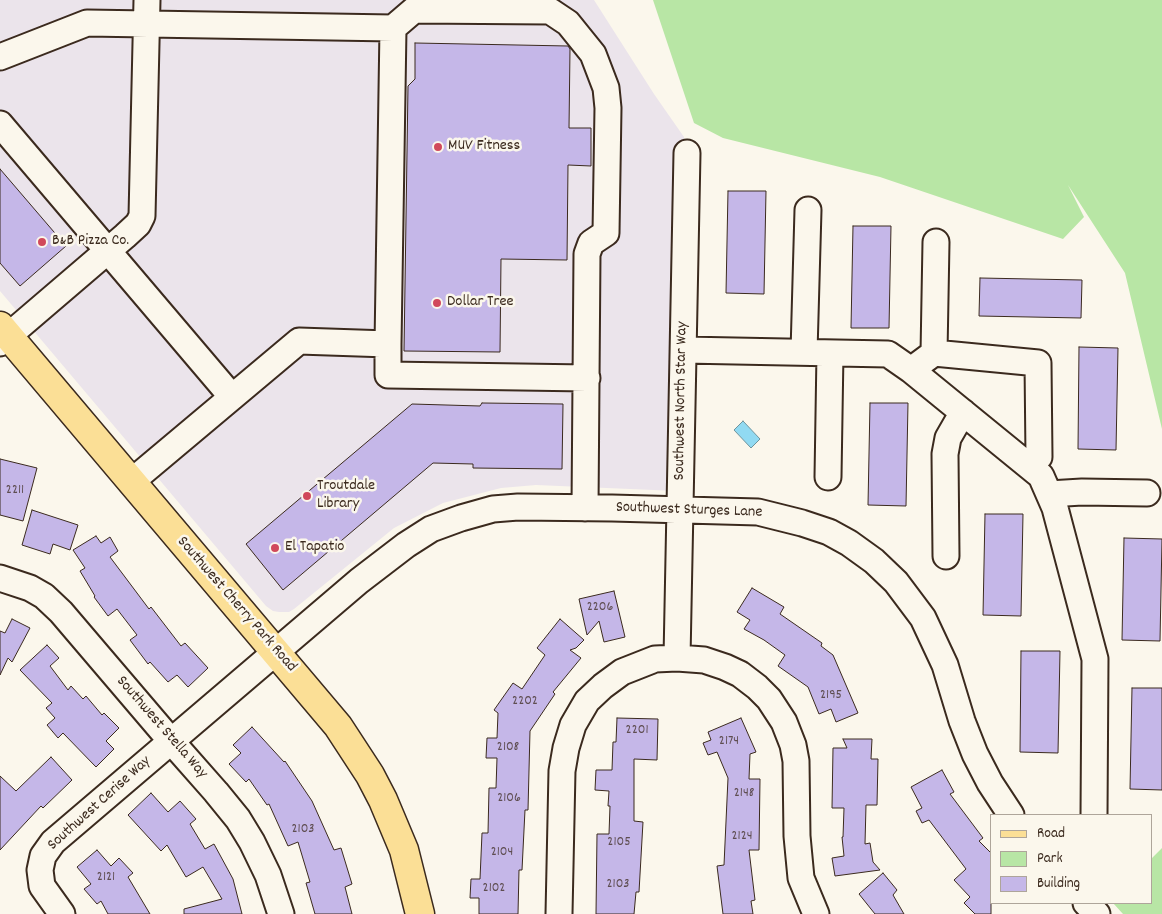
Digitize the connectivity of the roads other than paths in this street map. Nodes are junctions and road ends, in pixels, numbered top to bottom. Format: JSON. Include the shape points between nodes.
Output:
{"nodes":[{"id":1,"x":146,"y":12,"type":"edge"},
{"id":2,"x":393,"y":28,"type":"junction"},
{"id":3,"x":0,"y":57,"type":"edge"},
{"id":4,"x":0,"y":124,"type":"edge"},
{"id":5,"x":687,"y":153,"type":"dead end"},
{"id":6,"x":808,"y":210,"type":"dead end"},
{"id":7,"x":936,"y":242,"type":"dead end"},
{"id":8,"x":107,"y":252,"type":"junction"},
{"id":9,"x":3,"y":335,"type":"edge"},
{"id":10,"x":388,"y":344,"type":"junction"},
{"id":11,"x":684,"y":350,"type":"junction"},
{"id":12,"x":804,"y":352,"type":"junction"},
{"id":13,"x":934,"y":352,"type":"junction"},
{"id":14,"x":830,"y":353,"type":"junction"},
{"id":15,"x":911,"y":370,"type":"junction"},
{"id":16,"x":587,"y":378,"type":"junction"},
{"id":17,"x":232,"y":398,"type":"junction"},
{"id":18,"x":963,"y":412,"type":"junction"},
{"id":19,"x":1029,"y":466,"type":"junction"},
{"id":20,"x":828,"y":477,"type":"dead end"},
{"id":21,"x":131,"y":482,"type":"junction"},
{"id":22,"x":1147,"y":493,"type":"dead end"},
{"id":23,"x":1049,"y":494,"type":"junction"},
{"id":24,"x":584,"y":508,"type":"junction"},
{"id":25,"x":680,"y":510,"type":"junction"},
{"id":26,"x":946,"y":556,"type":"dead end"},
{"id":27,"x":0,"y":578,"type":"edge"},
{"id":28,"x":276,"y":653,"type":"junction"},
{"id":29,"x":677,"y":658,"type":"junction"},
{"id":30,"x":170,"y":741,"type":"junction"},
{"id":31,"x":1009,"y":814,"type":"edge"},
{"id":32,"x":1094,"y":814,"type":"edge"},
{"id":33,"x":1087,"y":904,"type":"edge"},
{"id":34,"x":62,"y":914,"type":"edge"},
{"id":35,"x":281,"y":914,"type":"edge"},
{"id":36,"x":420,"y":914,"type":"edge"},
{"id":37,"x":559,"y":914,"type":"edge"},
{"id":38,"x":816,"y":914,"type":"edge"},
{"id":39,"x":1097,"y":914,"type":"edge"}],
"edges":[{"from":1,"to":2,"type":"street"},
{"from":1,"to":3,"type":"street","via":[[87,23]]},
{"from":1,"to":8,"type":"street","via":[[142,216],[138,224]]},
{"from":2,"to":10,"type":"street"},
{"from":2,"to":16,"type":"street","via":[[414,10],[550,11],[568,23],[593,54],[606,88],[608,108],[606,233],[591,243],[587,254]]},
{"from":4,"to":8,"type":"street"},
{"from":5,"to":11,"type":"street","name":"Southwest North Star Way"},
{"from":6,"to":12,"type":"street"},
{"from":7,"to":13,"type":"street"},
{"from":8,"to":9,"type":"street"},
{"from":8,"to":17,"type":"street"},
{"from":9,"to":21,"type":"main road","name":"Southwest Cherry Park Road"},
{"from":10,"to":16,"type":"street","via":[[388,375]]},
{"from":10,"to":17,"type":"street","via":[[299,341]]},
{"from":11,"to":12,"type":"street"},
{"from":11,"to":25,"type":"street","name":"Southwest North Star Way"},
{"from":12,"to":14,"type":"street"},
{"from":13,"to":15,"type":"street"},
{"from":13,"to":19,"type":"street","via":[[1038,363],[1039,457]]},
{"from":14,"to":15,"type":"street","via":[[888,354]]},
{"from":14,"to":20,"type":"street"},
{"from":15,"to":18,"type":"street"},
{"from":16,"to":24,"type":"street"},
{"from":17,"to":21,"type":"street"},
{"from":18,"to":19,"type":"street"},
{"from":18,"to":26,"type":"street","via":[[948,438],[945,454]]},
{"from":19,"to":23,"type":"street","via":[[1041,476]]},
{"from":21,"to":28,"type":"main road","name":"Southwest Cherry Park Road"},
{"from":22,"to":23,"type":"street"},
{"from":23,"to":32,"type":"street","via":[[1095,659]]},
{"from":24,"to":25,"type":"street","name":"Southwest Sturges Lane"},
{"from":24,"to":28,"type":"street","name":"Southwest Sturges Lane","via":[[493,509],[431,529],[359,581]]},
{"from":25,"to":29,"type":"street","name":"Southwest North Star Way"},
{"from":25,"to":31,"type":"street","name":"Southwest Sturges Lane","via":[[758,512],[776,516],[829,532],[874,561],[896,582],[923,618],[945,665],[975,754]]},
{"from":27,"to":30,"type":"street","name":"Southwest Stella Way","via":[[30,588],[61,612]]},
{"from":28,"to":30,"type":"street","name":"Southwest Cerise Way"},
{"from":28,"to":36,"type":"main road","name":"Southwest Cherry Park Road","via":[[338,726],[370,775],[404,850]]},
{"from":29,"to":37,"type":"street","via":[[655,659],[622,672],[587,701],[573,725],[562,771]]},
{"from":29,"to":38,"type":"street","via":[[704,660],[740,674],[769,699],[784,722],[796,761],[801,878]]},
{"from":30,"to":34,"type":"street","name":"Southwest Cerise Way","via":[[53,842],[43,856],[40,870],[42,886]]},
{"from":30,"to":35,"type":"street","name":"Southwest Stella Way","via":[[242,826],[268,874]]},
{"from":33,"to":39,"type":"street"}]}
